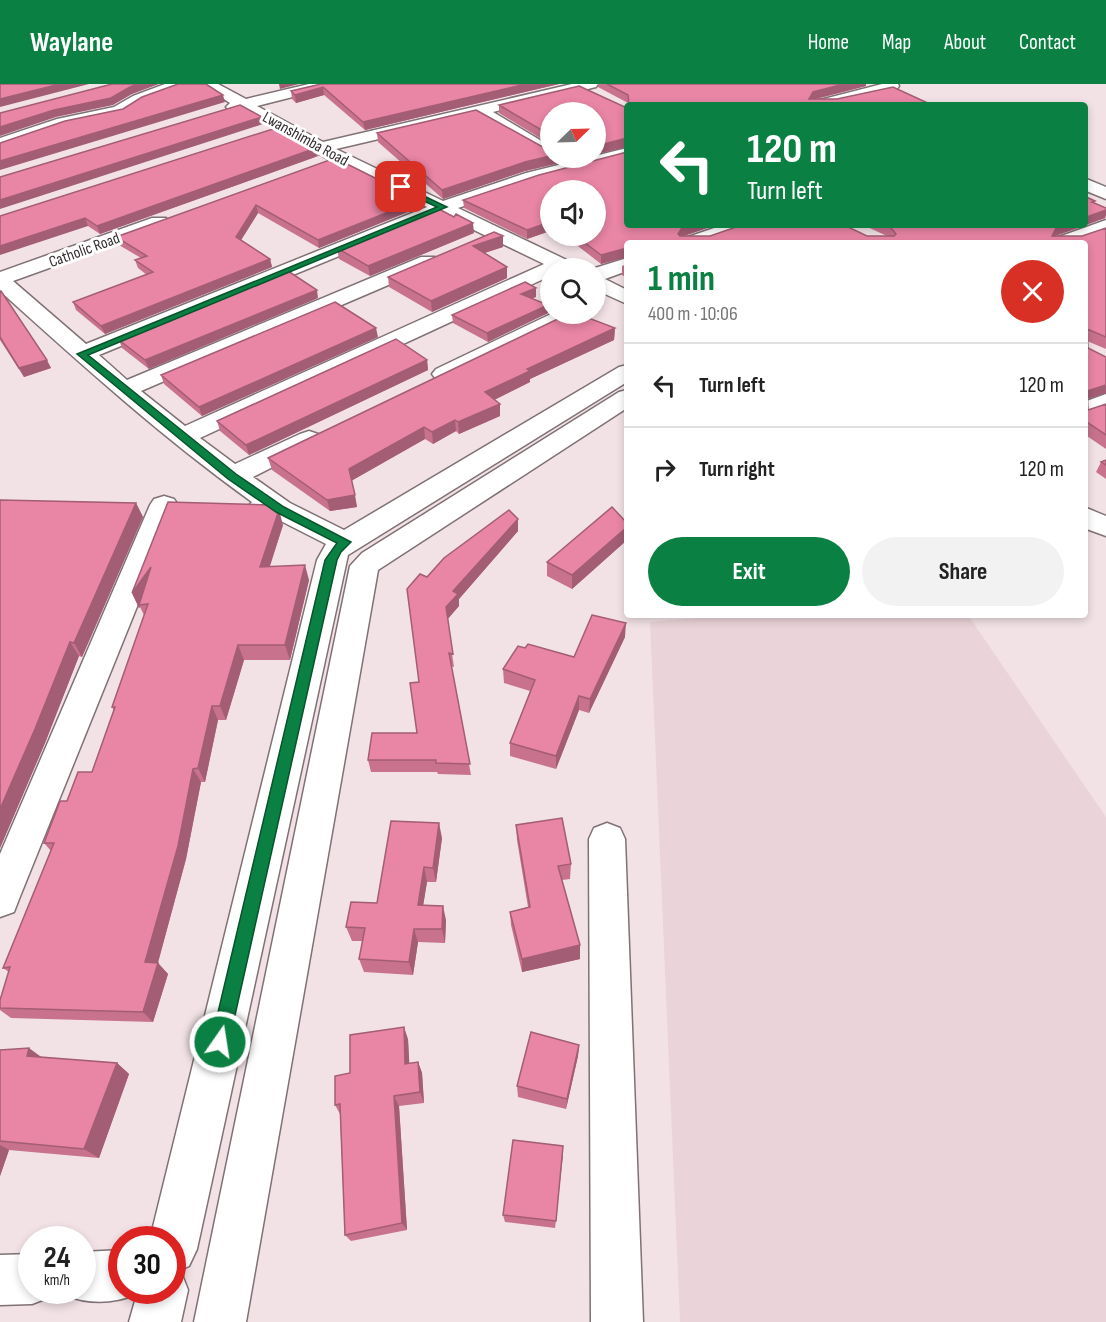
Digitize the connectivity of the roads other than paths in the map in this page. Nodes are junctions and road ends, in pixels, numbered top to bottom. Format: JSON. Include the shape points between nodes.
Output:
{"nodes":[{"id":1,"x":179,"y":84,"type":"edge"},
{"id":2,"x":207,"y":84,"type":"edge"},
{"id":3,"x":327,"y":84,"type":"edge"},
{"id":4,"x":894,"y":87,"type":"edge"},
{"id":5,"x":587,"y":88,"type":"edge"},
{"id":6,"x":830,"y":102,"type":"edge"},
{"id":7,"x":245,"y":104,"type":"junction"},
{"id":8,"x":479,"y":110,"type":"junction"},
{"id":9,"x":223,"y":111,"type":"edge"},
{"id":10,"x":283,"y":126,"type":"junction"},
{"id":11,"x":260,"y":134,"type":"edge"},
{"id":12,"x":0,"y":144,"type":"edge"},
{"id":13,"x":540,"y":147,"type":"edge"},
{"id":14,"x":624,"y":153,"type":"edge"},
{"id":15,"x":606,"y":156,"type":"edge"},
{"id":16,"x":317,"y":157,"type":"junction"},
{"id":17,"x":546,"y":168,"type":"edge"},
{"id":18,"x":1088,"y":185,"type":"edge"},
{"id":19,"x":1106,"y":194,"type":"edge"},
{"id":20,"x":443,"y":207,"type":"junction"},
{"id":21,"x":180,"y":214,"type":"edge"},
{"id":22,"x":1106,"y":226,"type":"edge"},
{"id":23,"x":732,"y":228,"type":"edge"},
{"id":24,"x":495,"y":233,"type":"junction"},
{"id":25,"x":698,"y":240,"type":"edge"},
{"id":26,"x":1068,"y":240,"type":"edge"},
{"id":27,"x":473,"y":242,"type":"edge"},
{"id":28,"x":452,"y":251,"type":"edge"},
{"id":29,"x":540,"y":258,"type":"edge"},
{"id":30,"x":624,"y":265,"type":"edge"},
{"id":31,"x":606,"y":271,"type":"edge"},
{"id":32,"x":540,"y":276,"type":"edge"},
{"id":33,"x":0,"y":280,"type":"edge"},
{"id":34,"x":546,"y":324,"type":"edge"},
{"id":35,"x":82,"y":354,"type":"junction"},
{"id":36,"x":624,"y":374,"type":"edge"},
{"id":37,"x":429,"y":381,"type":"edge"},
{"id":38,"x":123,"y":390,"type":"junction"},
{"id":39,"x":624,"y":399,"type":"edge"},
{"id":40,"x":1106,"y":401,"type":"edge"},
{"id":41,"x":1088,"y":409,"type":"edge"},
{"id":42,"x":325,"y":431,"type":"edge"},
{"id":43,"x":183,"y":436,"type":"junction"},
{"id":44,"x":232,"y":476,"type":"junction"},
{"id":45,"x":164,"y":506,"type":"edge"},
{"id":46,"x":234,"y":508,"type":"edge"},
{"id":47,"x":280,"y":509,"type":"junction"},
{"id":48,"x":1088,"y":518,"type":"edge"},
{"id":49,"x":1106,"y":527,"type":"edge"},
{"id":50,"x":345,"y":542,"type":"junction"},
{"id":51,"x":607,"y":839,"type":"dead end"},
{"id":52,"x":0,"y":899,"type":"edge"},
{"id":53,"x":177,"y":1226,"type":"edge"},
{"id":54,"x":18,"y":1279,"type":"edge"},
{"id":55,"x":0,"y":1280,"type":"edge"},
{"id":56,"x":160,"y":1304,"type":"edge"},
{"id":57,"x":155,"y":1322,"type":"edge"},
{"id":58,"x":220,"y":1322,"type":"edge"},
{"id":59,"x":617,"y":1322,"type":"edge"}],
"edges":[{"from":1,"to":12,"type":"street","via":[[138,99],[119,111],[63,122]]},
{"from":2,"to":7,"type":"street","name":"Lwanshimba Road"},
{"from":3,"to":7,"type":"street"},
{"from":4,"to":6,"type":"street"},
{"from":5,"to":8,"type":"street"},
{"from":7,"to":9,"type":"street"},
{"from":7,"to":10,"type":"street","name":"Lwanshimba Road"},
{"from":8,"to":13,"type":"street"},
{"from":8,"to":16,"type":"street"},
{"from":10,"to":11,"type":"street"},
{"from":10,"to":16,"type":"street","name":"Lwanshimba Road"},
{"from":14,"to":15,"type":"street"},
{"from":16,"to":20,"type":"street","name":"Lwanshimba Road","via":[[337,157]]},
{"from":17,"to":20,"type":"street"},
{"from":18,"to":19,"type":"street"},
{"from":20,"to":24,"type":"street","name":"Lwanshimba Road"},
{"from":20,"to":35,"type":"street"},
{"from":21,"to":33,"type":"street","name":"Catholic Road"},
{"from":22,"to":26,"type":"street"},
{"from":23,"to":25,"type":"street"},
{"from":24,"to":27,"type":"street"},
{"from":24,"to":29,"type":"street","name":"Lwanshimba Road"},
{"from":28,"to":38,"type":"street"},
{"from":30,"to":31,"type":"street"},
{"from":32,"to":43,"type":"street"},
{"from":33,"to":35,"type":"street"},
{"from":34,"to":37,"type":"street"},
{"from":35,"to":38,"type":"street"},
{"from":36,"to":50,"type":"street"},
{"from":38,"to":43,"type":"street"},
{"from":39,"to":58,"type":"street","via":[[364,566]]},
{"from":40,"to":41,"type":"street"},
{"from":42,"to":44,"type":"street"},
{"from":43,"to":44,"type":"street"},
{"from":44,"to":47,"type":"street"},
{"from":45,"to":52,"type":"street"},
{"from":46,"to":47,"type":"street"},
{"from":47,"to":50,"type":"street"},
{"from":48,"to":49,"type":"street"},
{"from":50,"to":53,"type":"street","via":[[331,560]]},
{"from":51,"to":59,"type":"street"},
{"from":54,"to":55,"type":"street"},
{"from":56,"to":57,"type":"street"}]}
